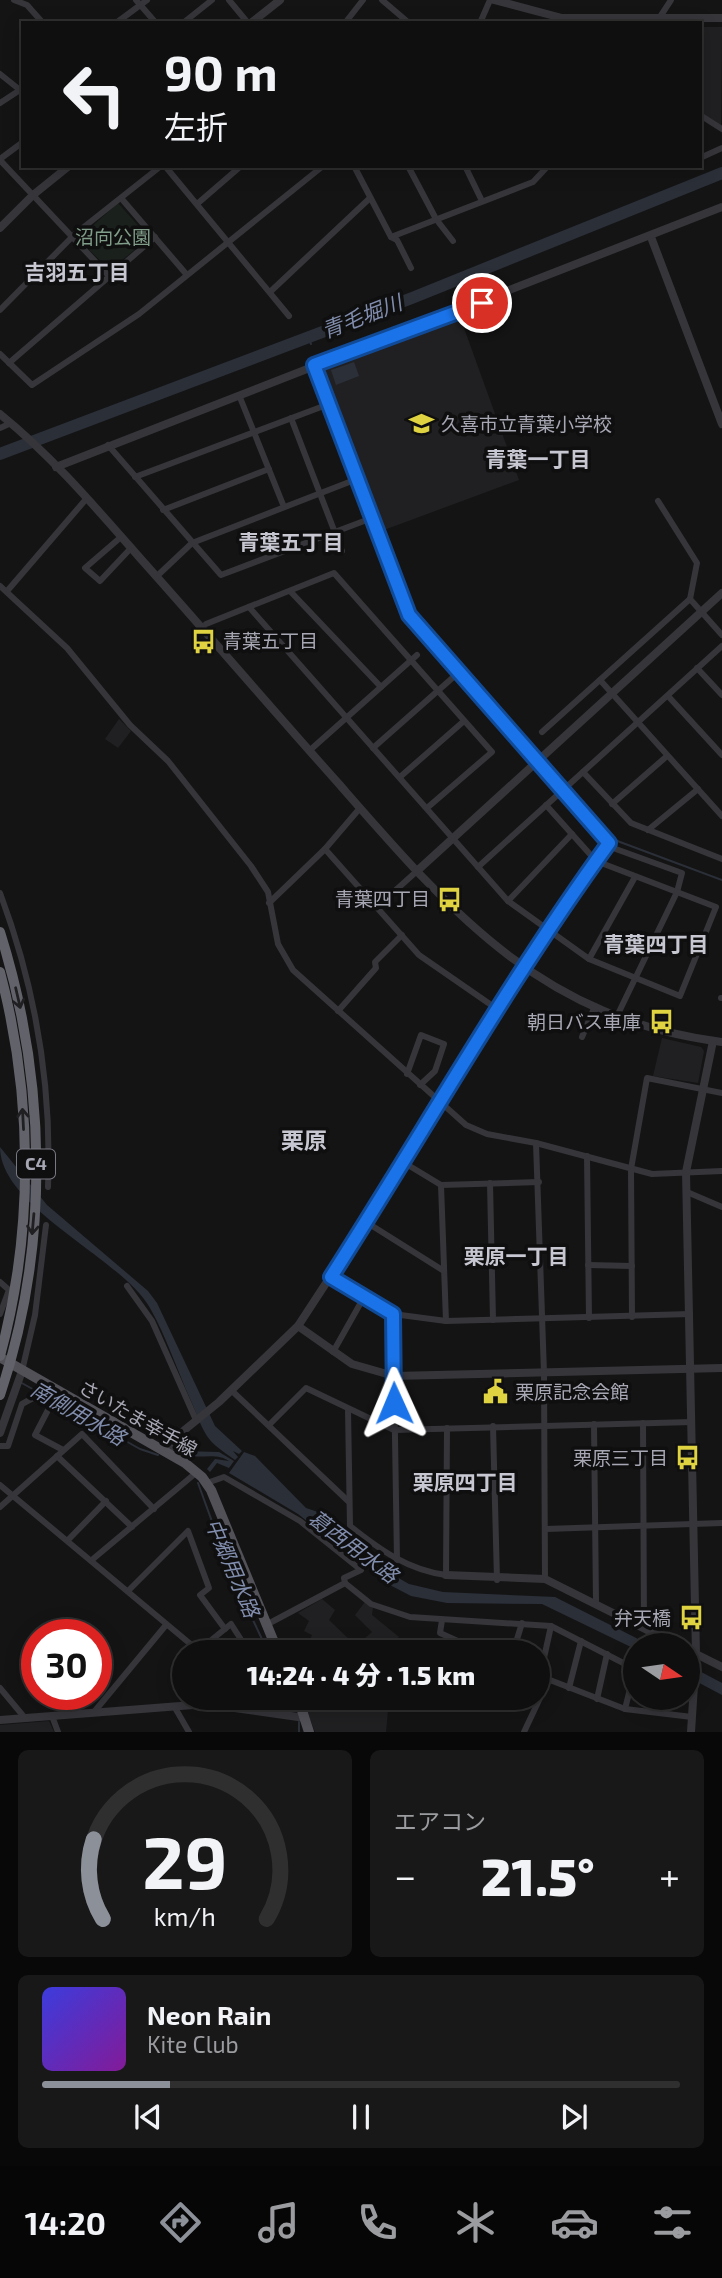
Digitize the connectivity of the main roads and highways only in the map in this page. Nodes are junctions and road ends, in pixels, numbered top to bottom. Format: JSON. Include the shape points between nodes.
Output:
{"nodes":[{"id":1,"x":0,"y":932,"type":"edge"},
{"id":2,"x":0,"y":972,"type":"edge"},
{"id":3,"x":0,"y":1357,"type":"edge"},
{"id":4,"x":0,"y":1395,"type":"edge"},
{"id":5,"x":273,"y":1640,"type":"edge"},
{"id":6,"x":302,"y":1710,"type":"edge"},
{"id":7,"x":309,"y":1732,"type":"edge"}],
"edges":[{"from":1,"to":4,"type":"highway","number":"C4","one_way":true,"bridge":true,"via":[[27,1042],[36,1157],[27,1280]]},
{"from":3,"to":2,"type":"highway","number":"C4","one_way":true,"via":[[20,1246],[25,1164],[19,1066]]},
{"from":3,"to":5,"type":"main road","name":"さいたま幸手線","via":[[197,1472],[207,1483]]},
{"from":6,"to":7,"type":"main road"}]}
